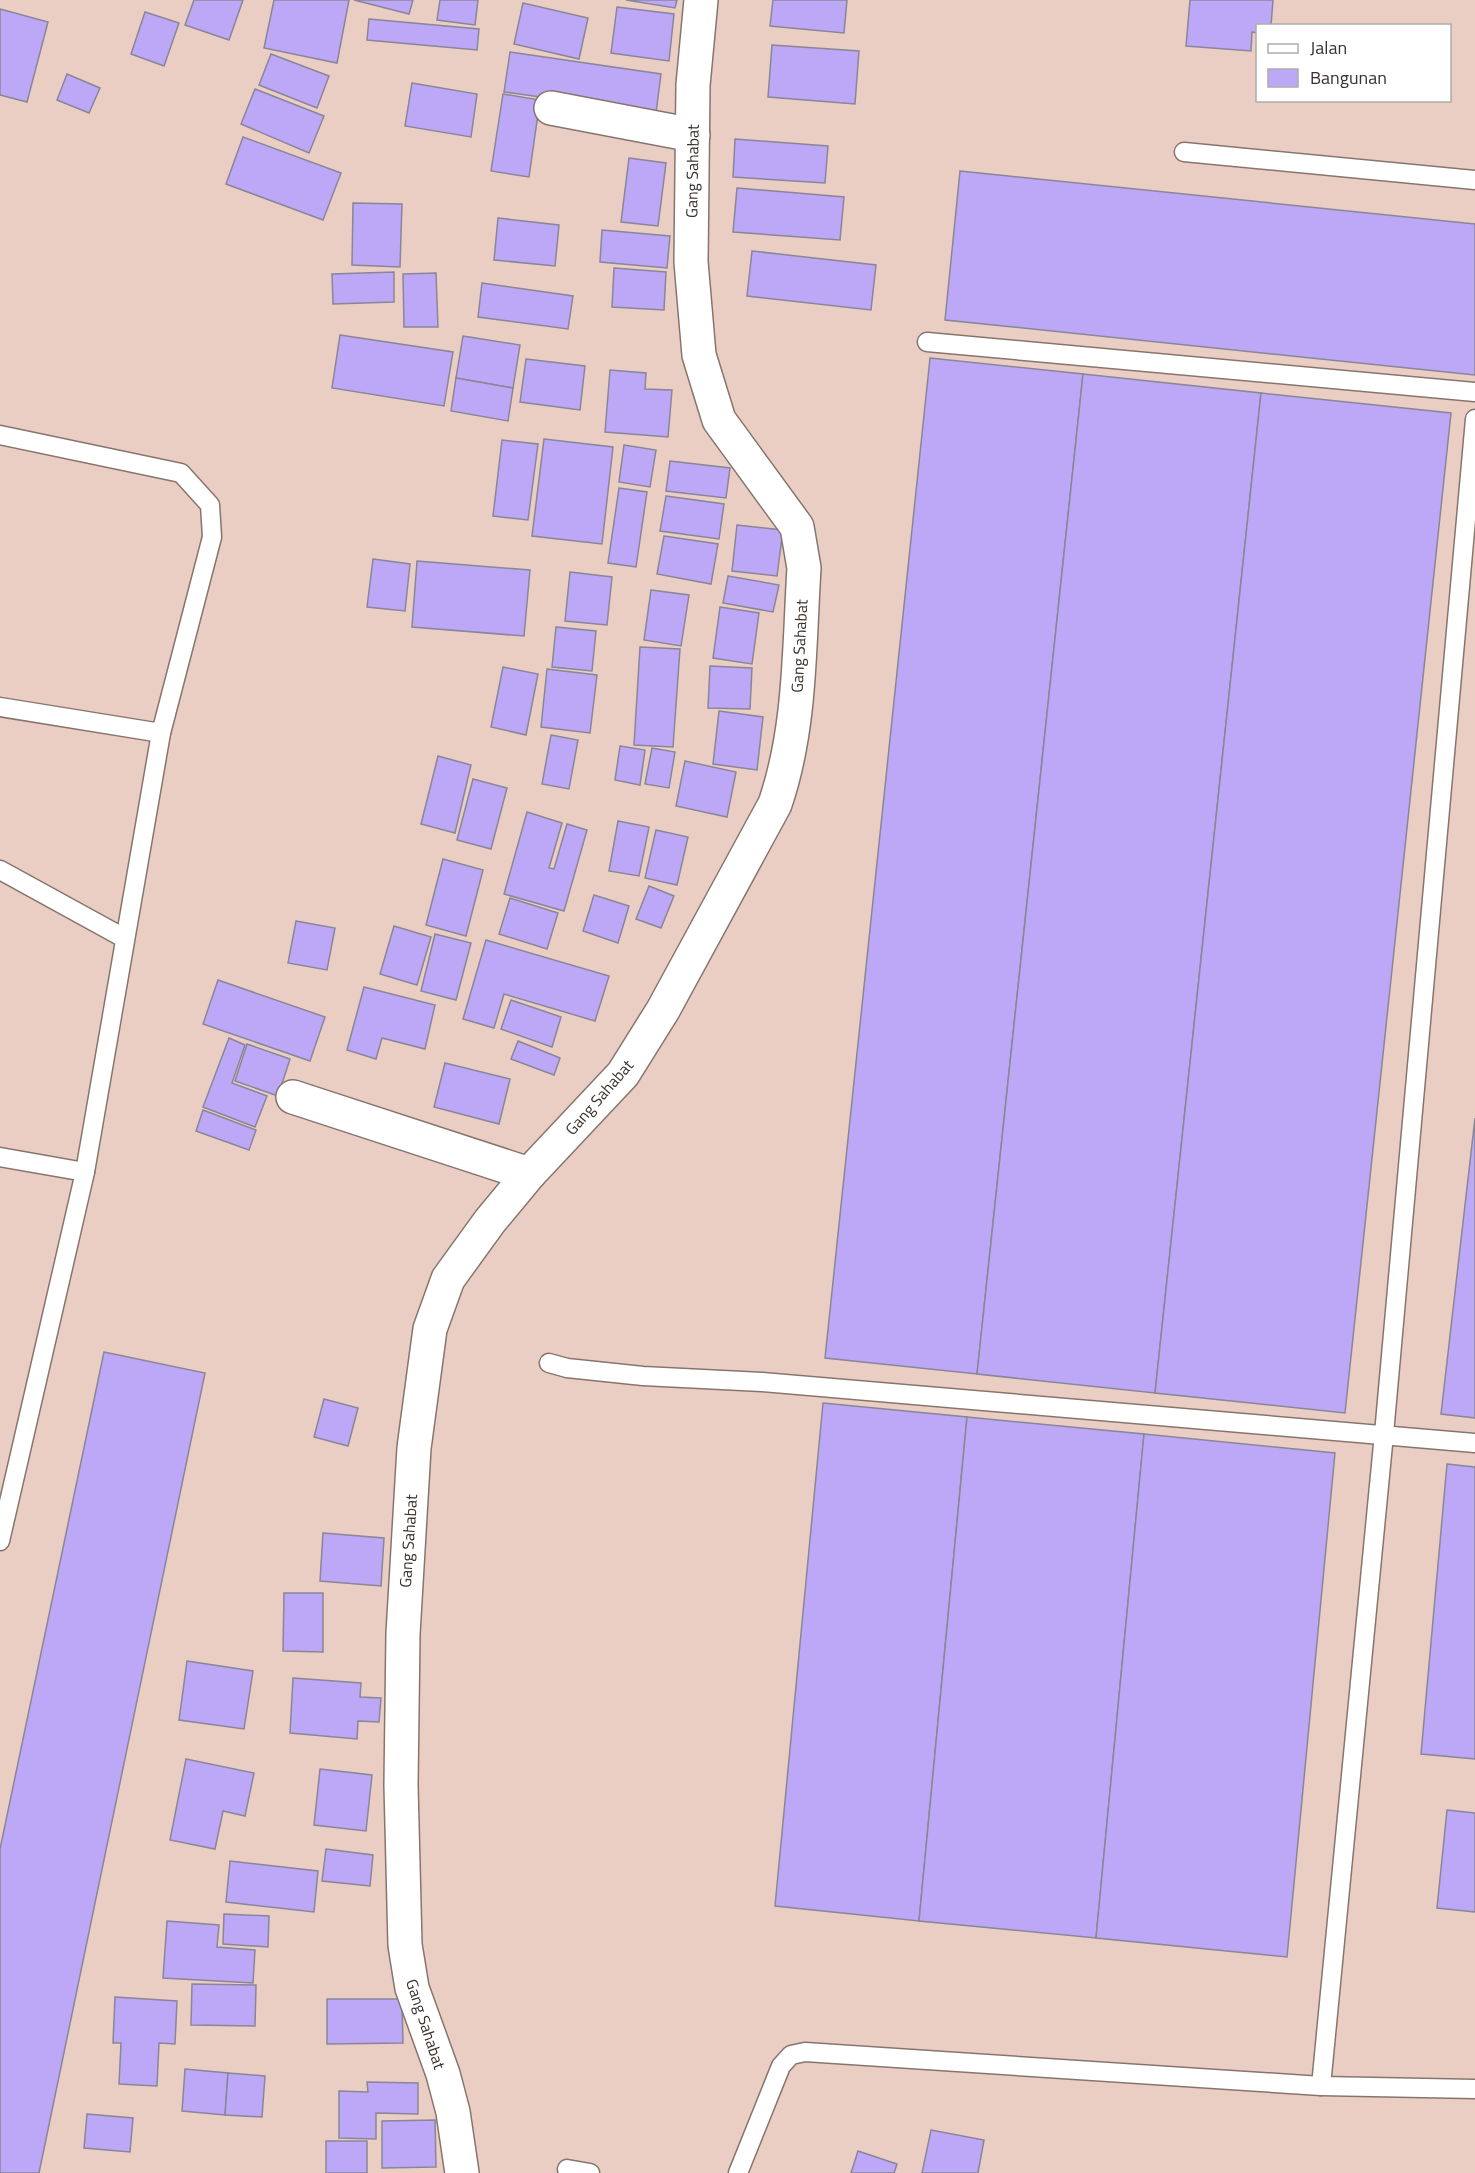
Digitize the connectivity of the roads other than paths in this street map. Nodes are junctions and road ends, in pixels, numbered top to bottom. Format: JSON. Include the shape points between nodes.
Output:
{"nodes":[{"id":1,"x":701,"y":0,"type":"edge"},
{"id":2,"x":551,"y":108,"type":"dead end"},
{"id":3,"x":693,"y":135,"type":"junction"},
{"id":4,"x":1184,"y":152,"type":"dead end"},
{"id":5,"x":1475,"y":180,"type":"edge"},
{"id":6,"x":927,"y":342,"type":"dead end"},
{"id":7,"x":1475,"y":392,"type":"edge"},
{"id":8,"x":1475,"y":419,"type":"edge"},
{"id":9,"x":0,"y":435,"type":"edge"},
{"id":10,"x":0,"y":707,"type":"edge"},
{"id":11,"x":161,"y":733,"type":"junction"},
{"id":12,"x":0,"y":870,"type":"edge"},
{"id":13,"x":124,"y":938,"type":"junction"},
{"id":14,"x":293,"y":1097,"type":"dead end"},
{"id":15,"x":0,"y":1157,"type":"edge"},
{"id":16,"x":85,"y":1172,"type":"junction"},
{"id":17,"x":528,"y":1174,"type":"junction"},
{"id":18,"x":549,"y":1363,"type":"dead end"},
{"id":19,"x":1384,"y":1434,"type":"junction"},
{"id":20,"x":1475,"y":1443,"type":"edge"},
{"id":21,"x":0,"y":1541,"type":"edge"},
{"id":22,"x":1321,"y":2086,"type":"junction"},
{"id":23,"x":1475,"y":2089,"type":"edge"},
{"id":24,"x":567,"y":2169,"type":"dead end"},
{"id":25,"x":462,"y":2173,"type":"edge"},
{"id":26,"x":590,"y":2173,"type":"edge"},
{"id":27,"x":738,"y":2173,"type":"edge"}],
"edges":[{"from":1,"to":3,"type":"street","name":"Gang Sahabat"},
{"from":2,"to":3,"type":"street"},
{"from":3,"to":17,"type":"street","name":"Gang Sahabat","via":[[691,262],[699,355],[719,420],[787,511],[801,541],[804,568],[793,740],[775,804],[663,1010],[623,1074]]},
{"from":4,"to":5,"type":"lane"},
{"from":6,"to":7,"type":"lane"},
{"from":8,"to":19,"type":"lane"},
{"from":9,"to":11,"type":"lane","via":[[181,473],[210,505],[212,537]]},
{"from":10,"to":11,"type":"lane"},
{"from":11,"to":13,"type":"lane"},
{"from":12,"to":13,"type":"lane"},
{"from":13,"to":16,"type":"lane"},
{"from":14,"to":17,"type":"street"},
{"from":15,"to":16,"type":"lane"},
{"from":16,"to":21,"type":"lane"},
{"from":17,"to":25,"type":"street","name":"Gang Sahabat","via":[[448,1279],[430,1329],[414,1448],[403,1634],[405,1945],[412,1988],[453,2112]]},
{"from":18,"to":19,"type":"lane","via":[[643,1376],[762,1382]]},
{"from":19,"to":20,"type":"lane"},
{"from":19,"to":22,"type":"lane"},
{"from":22,"to":23,"type":"lane"},
{"from":22,"to":27,"type":"lane","via":[[805,2052],[791,2055],[781,2066]]},
{"from":24,"to":26,"type":"lane"}]}
